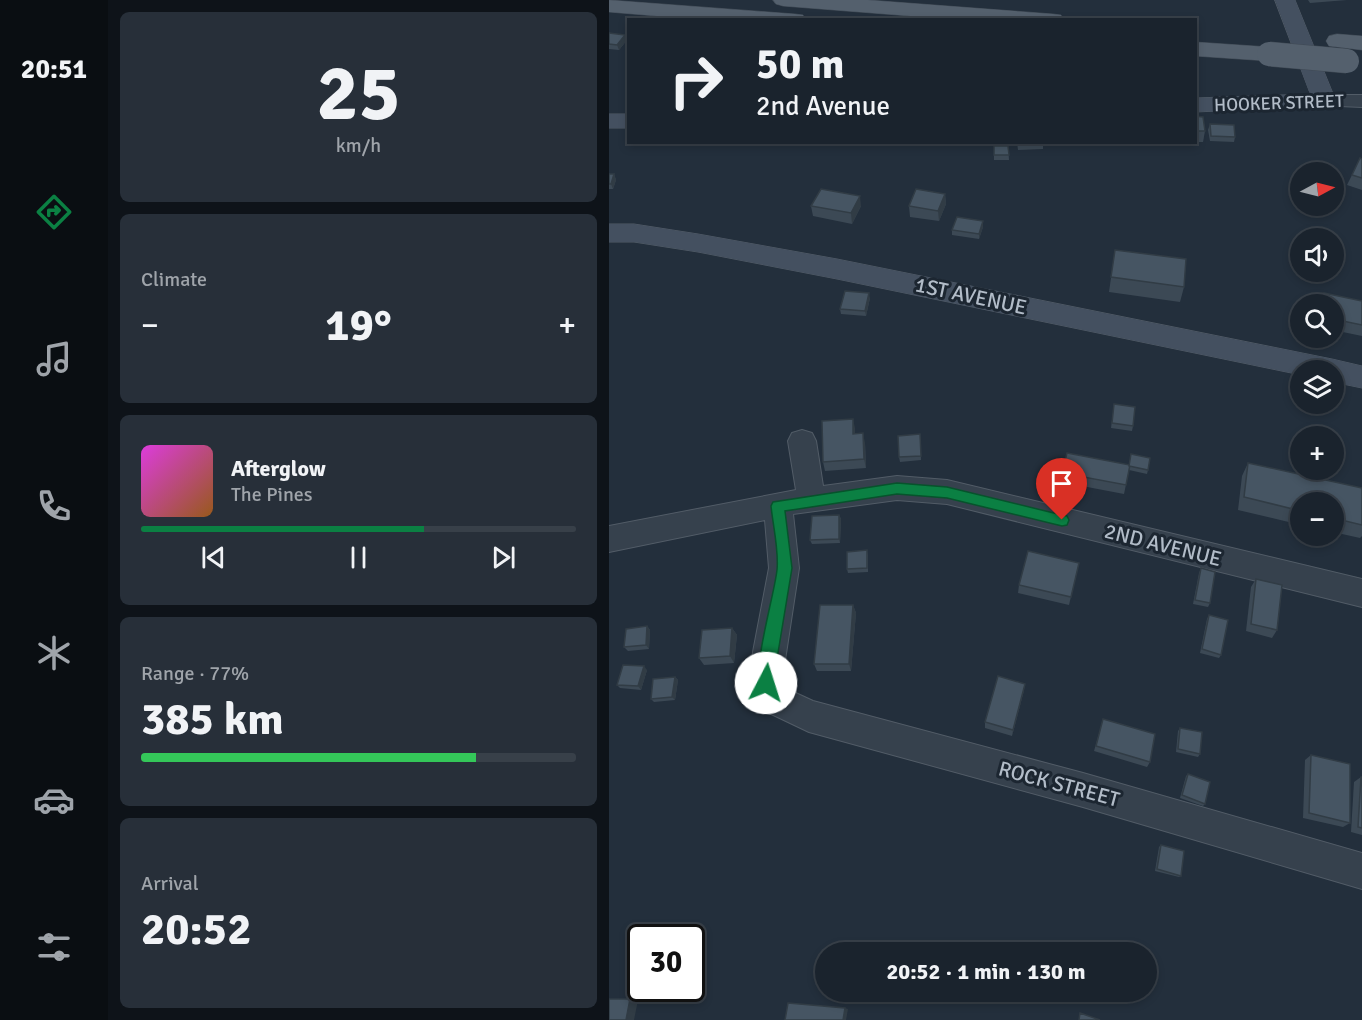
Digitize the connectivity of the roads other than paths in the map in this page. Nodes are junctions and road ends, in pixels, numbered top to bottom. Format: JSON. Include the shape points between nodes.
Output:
{"nodes":[{"id":1,"x":783,"y":0,"type":"edge"},
{"id":2,"x":1285,"y":0,"type":"edge"},
{"id":3,"x":609,"y":6,"type":"edge"},
{"id":4,"x":768,"y":18,"type":"edge"},
{"id":5,"x":1026,"y":18,"type":"edge"},
{"id":6,"x":1197,"y":30,"type":"edge"},
{"id":7,"x":1362,"y":43,"type":"edge"},
{"id":8,"x":1265,"y":44,"type":"junction"},
{"id":9,"x":1197,"y":49,"type":"edge"},
{"id":10,"x":1355,"y":61,"type":"edge"},
{"id":11,"x":1324,"y":101,"type":"junction"},
{"id":12,"x":1362,"y":101,"type":"edge"},
{"id":13,"x":1197,"y":105,"type":"edge"},
{"id":14,"x":627,"y":120,"type":"edge"},
{"id":15,"x":609,"y":121,"type":"edge"},
{"id":16,"x":609,"y":233,"type":"edge"},
{"id":17,"x":1290,"y":362,"type":"edge"},
{"id":18,"x":1344,"y":373,"type":"edge"},
{"id":19,"x":1362,"y":377,"type":"edge"},
{"id":20,"x":802,"y":441,"type":"dead end"},
{"id":21,"x":811,"y":500,"type":"junction"},
{"id":22,"x":778,"y":506,"type":"junction"},
{"id":23,"x":609,"y":539,"type":"edge"},
{"id":24,"x":1362,"y":593,"type":"edge"},
{"id":25,"x":1362,"y":871,"type":"edge"}],
"edges":[{"from":1,"to":5,"type":"main road"},
{"from":2,"to":11,"type":"street"},
{"from":3,"to":4,"type":"main road"},
{"from":6,"to":8,"type":"main road"},
{"from":7,"to":8,"type":"main road"},
{"from":8,"to":9,"type":"main road"},
{"from":8,"to":10,"type":"main road","bridge":true},
{"from":11,"to":12,"type":"street","name":"HOOKER STREET"},
{"from":11,"to":13,"type":"street","name":"HOOKER STREET"},
{"from":14,"to":15,"type":"street"},
{"from":16,"to":17,"type":"street","name":"1ST AVENUE","via":[[634,233],[837,269]]},
{"from":18,"to":19,"type":"street","name":"1ST AVENUE"},
{"from":20,"to":21,"type":"street"},
{"from":21,"to":22,"type":"street","name":"2ND AVENUE"},
{"from":21,"to":24,"type":"street","name":"2ND AVENUE","via":[[897,488],[947,492]]},
{"from":22,"to":23,"type":"street","name":"2ND AVENUE"},
{"from":22,"to":25,"type":"street","name":"ROCK STREET","via":[[785,568],[766,683],[776,700],[809,716]]}]}
